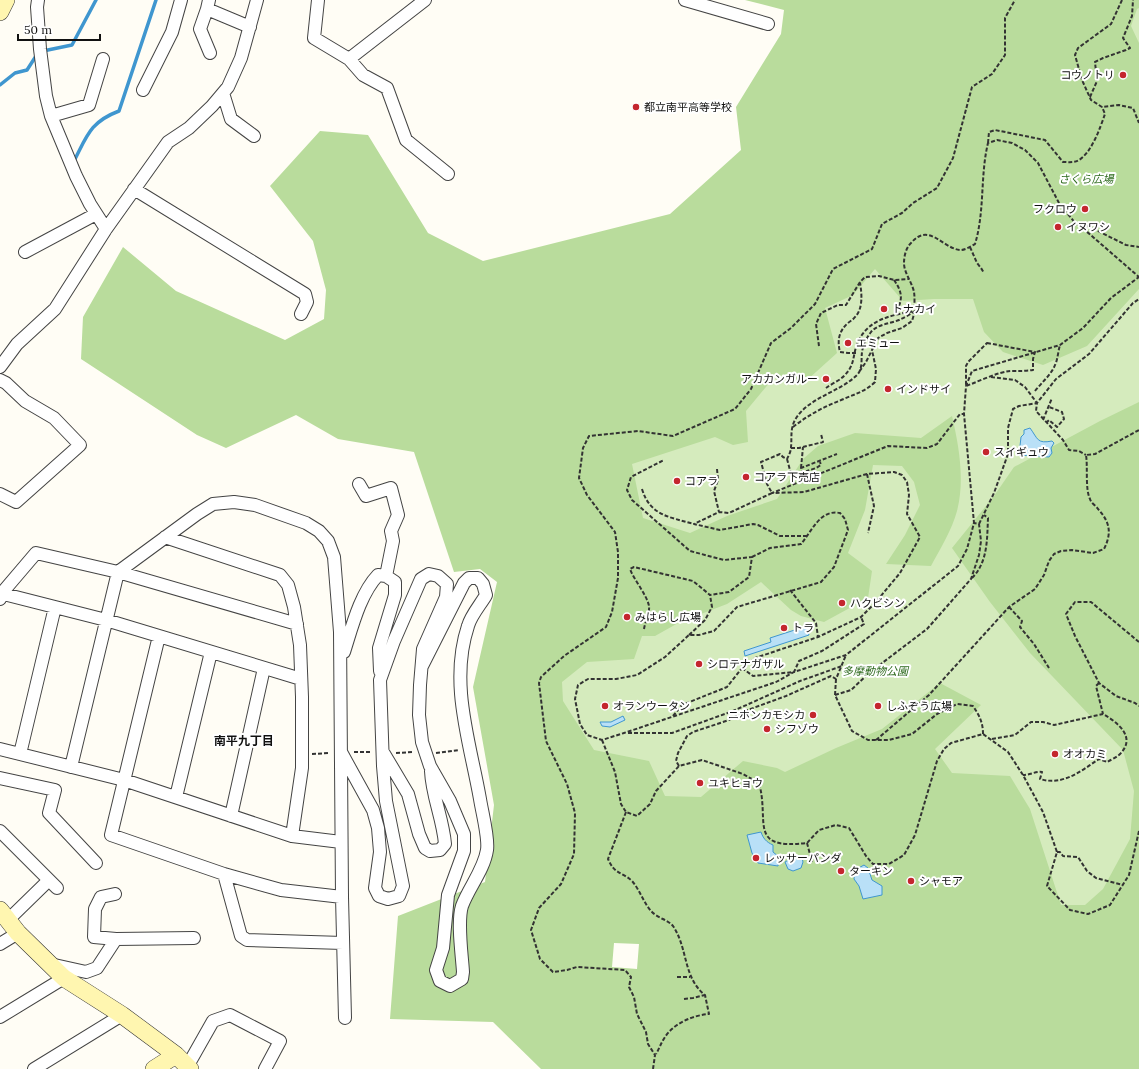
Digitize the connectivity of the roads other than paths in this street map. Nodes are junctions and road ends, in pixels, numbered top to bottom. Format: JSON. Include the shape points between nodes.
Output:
{"nodes":[{"id":1,"x":6,"y":0,"type":"edge"},
{"id":2,"x":38,"y":0,"type":"edge"},
{"id":3,"x":182,"y":0,"type":"edge"},
{"id":4,"x":257,"y":0,"type":"edge"},
{"id":5,"x":318,"y":0,"type":"edge"},
{"id":6,"x":425,"y":0,"type":"edge"},
{"id":7,"x":685,"y":0,"type":"edge"},
{"id":8,"x":208,"y":4,"type":"edge"},
{"id":9,"x":0,"y":12,"type":"edge"},
{"id":10,"x":768,"y":24,"type":"dead end"},
{"id":11,"x":250,"y":27,"type":"junction"},
{"id":12,"x":210,"y":53,"type":"dead end"},
{"id":13,"x":103,"y":59,"type":"dead end"},
{"id":14,"x":349,"y":59,"type":"junction"},
{"id":15,"x":144,"y":90,"type":"dead end"},
{"id":16,"x":224,"y":92,"type":"junction"},
{"id":17,"x":51,"y":116,"type":"junction"},
{"id":18,"x":254,"y":136,"type":"dead end"},
{"id":19,"x":448,"y":174,"type":"dead end"},
{"id":20,"x":134,"y":189,"type":"junction"},
{"id":21,"x":96,"y":214,"type":"junction"},
{"id":22,"x":106,"y":229,"type":"junction"},
{"id":23,"x":25,"y":252,"type":"dead end"},
{"id":24,"x":302,"y":314,"type":"dead end"},
{"id":25,"x":0,"y":367,"type":"edge"},
{"id":26,"x":0,"y":380,"type":"edge"},
{"id":27,"x":359,"y":484,"type":"dead end"},
{"id":28,"x":0,"y":494,"type":"edge"},
{"id":29,"x":165,"y":537,"type":"junction"},
{"id":30,"x":118,"y":572,"type":"junction"},
{"id":31,"x":386,"y":576,"type":"junction"},
{"id":32,"x":0,"y":595,"type":"edge"},
{"id":33,"x":55,"y":607,"type":"junction"},
{"id":34,"x":106,"y":620,"type":"junction"},
{"id":35,"x":297,"y":624,"type":"junction"},
{"id":36,"x":159,"y":636,"type":"junction"},
{"id":37,"x":211,"y":652,"type":"junction"},
{"id":38,"x":341,"y":662,"type":"junction"},
{"id":39,"x":422,"y":666,"type":"junction"},
{"id":40,"x":264,"y":668,"type":"junction"},
{"id":41,"x":301,"y":679,"type":"junction"},
{"id":42,"x":380,"y":680,"type":"junction"},
{"id":43,"x":0,"y":748,"type":"edge"},
{"id":44,"x":347,"y":752,"type":"junction"},
{"id":45,"x":382,"y":752,"type":"junction"},
{"id":46,"x":20,"y":754,"type":"junction"},
{"id":47,"x":430,"y":766,"type":"junction"},
{"id":48,"x":71,"y":767,"type":"junction"},
{"id":49,"x":124,"y":780,"type":"junction"},
{"id":50,"x":2,"y":782,"type":"edge"},
{"id":51,"x":176,"y":797,"type":"junction"},
{"id":52,"x":231,"y":816,"type":"junction"},
{"id":53,"x":0,"y":832,"type":"edge"},
{"id":54,"x":292,"y":836,"type":"junction"},
{"id":55,"x":341,"y":842,"type":"junction"},
{"id":56,"x":96,"y":863,"type":"dead end"},
{"id":57,"x":224,"y":874,"type":"junction"},
{"id":58,"x":115,"y":894,"type":"dead end"},
{"id":59,"x":342,"y":897,"type":"junction"},
{"id":60,"x":6,"y":924,"type":"edge"},
{"id":61,"x":194,"y":938,"type":"dead end"},
{"id":62,"x":116,"y":939,"type":"junction"},
{"id":63,"x":343,"y":943,"type":"junction"},
{"id":64,"x":0,"y":944,"type":"edge"},
{"id":65,"x":50,"y":964,"type":"junction"},
{"id":66,"x":64,"y":978,"type":"junction"},
{"id":67,"x":122,"y":1015,"type":"junction"},
{"id":68,"x":0,"y":1017,"type":"edge"},
{"id":69,"x":345,"y":1018,"type":"dead end"},
{"id":70,"x":185,"y":1064,"type":"edge"},
{"id":71,"x":34,"y":1069,"type":"edge"},
{"id":72,"x":154,"y":1069,"type":"edge"},
{"id":73,"x":266,"y":1069,"type":"edge"}],
"edges":[{"from":1,"to":9,"type":"street"},
{"from":2,"to":17,"type":"street","via":[[40,49]]},
{"from":3,"to":15,"type":"street","via":[[172,32]]},
{"from":4,"to":11,"type":"street"},
{"from":5,"to":14,"type":"street","via":[[314,38]]},
{"from":6,"to":14,"type":"street"},
{"from":7,"to":10,"type":"street"},
{"from":8,"to":11,"type":"street"},
{"from":8,"to":12,"type":"street","via":[[200,30]]},
{"from":11,"to":16,"type":"street","via":[[241,58]]},
{"from":13,"to":17,"type":"street","via":[[90,105]]},
{"from":14,"to":19,"type":"street","via":[[363,75],[387,88],[406,140]]},
{"from":16,"to":18,"type":"street","via":[[231,119]]},
{"from":16,"to":20,"type":"street","via":[[189,128],[168,142]]},
{"from":17,"to":21,"type":"street","via":[[76,176]]},
{"from":20,"to":22,"type":"street"},
{"from":20,"to":24,"type":"street","via":[[305,294],[307,302]]},
{"from":21,"to":22,"type":"street"},
{"from":21,"to":23,"type":"street"},
{"from":22,"to":25,"type":"street","via":[[55,309],[17,344]]},
{"from":26,"to":28,"type":"street","via":[[26,401],[54,418],[80,445],[16,502]]},
{"from":27,"to":31,"type":"street","via":[[366,496],[390,488],[398,515],[390,531],[393,541]]},
{"from":29,"to":30,"type":"street"},
{"from":29,"to":35,"type":"street","via":[[280,575],[288,585]]},
{"from":29,"to":38,"type":"street","via":[[214,504],[234,502],[255,505],[306,523],[319,531],[328,541],[334,557]]},
{"from":30,"to":32,"type":"street","via":[[36,553]]},
{"from":30,"to":34,"type":"street"},
{"from":30,"to":35,"type":"street"},
{"from":31,"to":38,"type":"street","via":[[378,575],[371,582],[358,609]]},
{"from":31,"to":42,"type":"street","via":[[395,582],[395,595],[379,648]]},
{"from":32,"to":33,"type":"street"},
{"from":33,"to":34,"type":"street"},
{"from":33,"to":46,"type":"street"},
{"from":34,"to":36,"type":"street"},
{"from":34,"to":48,"type":"street"},
{"from":35,"to":41,"type":"street"},
{"from":36,"to":37,"type":"street"},
{"from":36,"to":49,"type":"street"},
{"from":37,"to":40,"type":"street"},
{"from":37,"to":51,"type":"street"},
{"from":38,"to":44,"type":"street"},
{"from":39,"to":42,"type":"street","via":[[423,648],[446,597],[447,584],[438,576],[429,574],[421,579]]},
{"from":39,"to":47,"type":"street","via":[[419,714],[422,742]]},
{"from":39,"to":47,"type":"street","via":[[464,583],[469,578],[478,578],[486,594],[468,624],[462,651],[460,690],[487,850],[462,907],[462,979],[450,986],[440,981],[436,970],[443,948],[448,895],[464,851],[464,834]]},
{"from":40,"to":41,"type":"street"},
{"from":40,"to":52,"type":"street"},
{"from":41,"to":54,"type":"street","via":[[302,768]]},
{"from":42,"to":45,"type":"street"},
{"from":43,"to":46,"type":"street"},
{"from":44,"to":45,"type":"street","via":[[378,828],[380,852],[375,888],[379,896],[388,899],[399,896],[403,886],[386,801]]},
{"from":44,"to":55,"type":"street"},
{"from":45,"to":47,"type":"street","via":[[408,794],[419,834],[425,848],[430,851],[440,850],[444,844],[444,829],[431,782]]},
{"from":46,"to":48,"type":"street"},
{"from":48,"to":49,"type":"street"},
{"from":49,"to":51,"type":"street"},
{"from":49,"to":57,"type":"street","via":[[111,835]]},
{"from":50,"to":56,"type":"street","via":[[54,790],[50,813]]},
{"from":51,"to":52,"type":"street"},
{"from":52,"to":54,"type":"street"},
{"from":53,"to":60,"type":"street","via":[[53,884]]},
{"from":54,"to":55,"type":"street"},
{"from":55,"to":59,"type":"street"},
{"from":57,"to":59,"type":"street","via":[[281,890]]},
{"from":57,"to":63,"type":"street","via":[[241,936],[247,940]]},
{"from":58,"to":62,"type":"street","via":[[101,897],[95,909],[94,937]]},
{"from":59,"to":63,"type":"street"},
{"from":60,"to":64,"type":"street"},
{"from":60,"to":65,"type":"street"},
{"from":61,"to":62,"type":"street"},
{"from":62,"to":65,"type":"street","via":[[97,968],[86,972]]},
{"from":63,"to":69,"type":"street"},
{"from":65,"to":66,"type":"street"},
{"from":66,"to":67,"type":"street"},
{"from":66,"to":68,"type":"street"},
{"from":67,"to":70,"type":"street"},
{"from":67,"to":71,"type":"street"},
{"from":70,"to":72,"type":"street"},
{"from":70,"to":73,"type":"street","via":[[213,1021],[230,1015],[280,1041]]}]}
